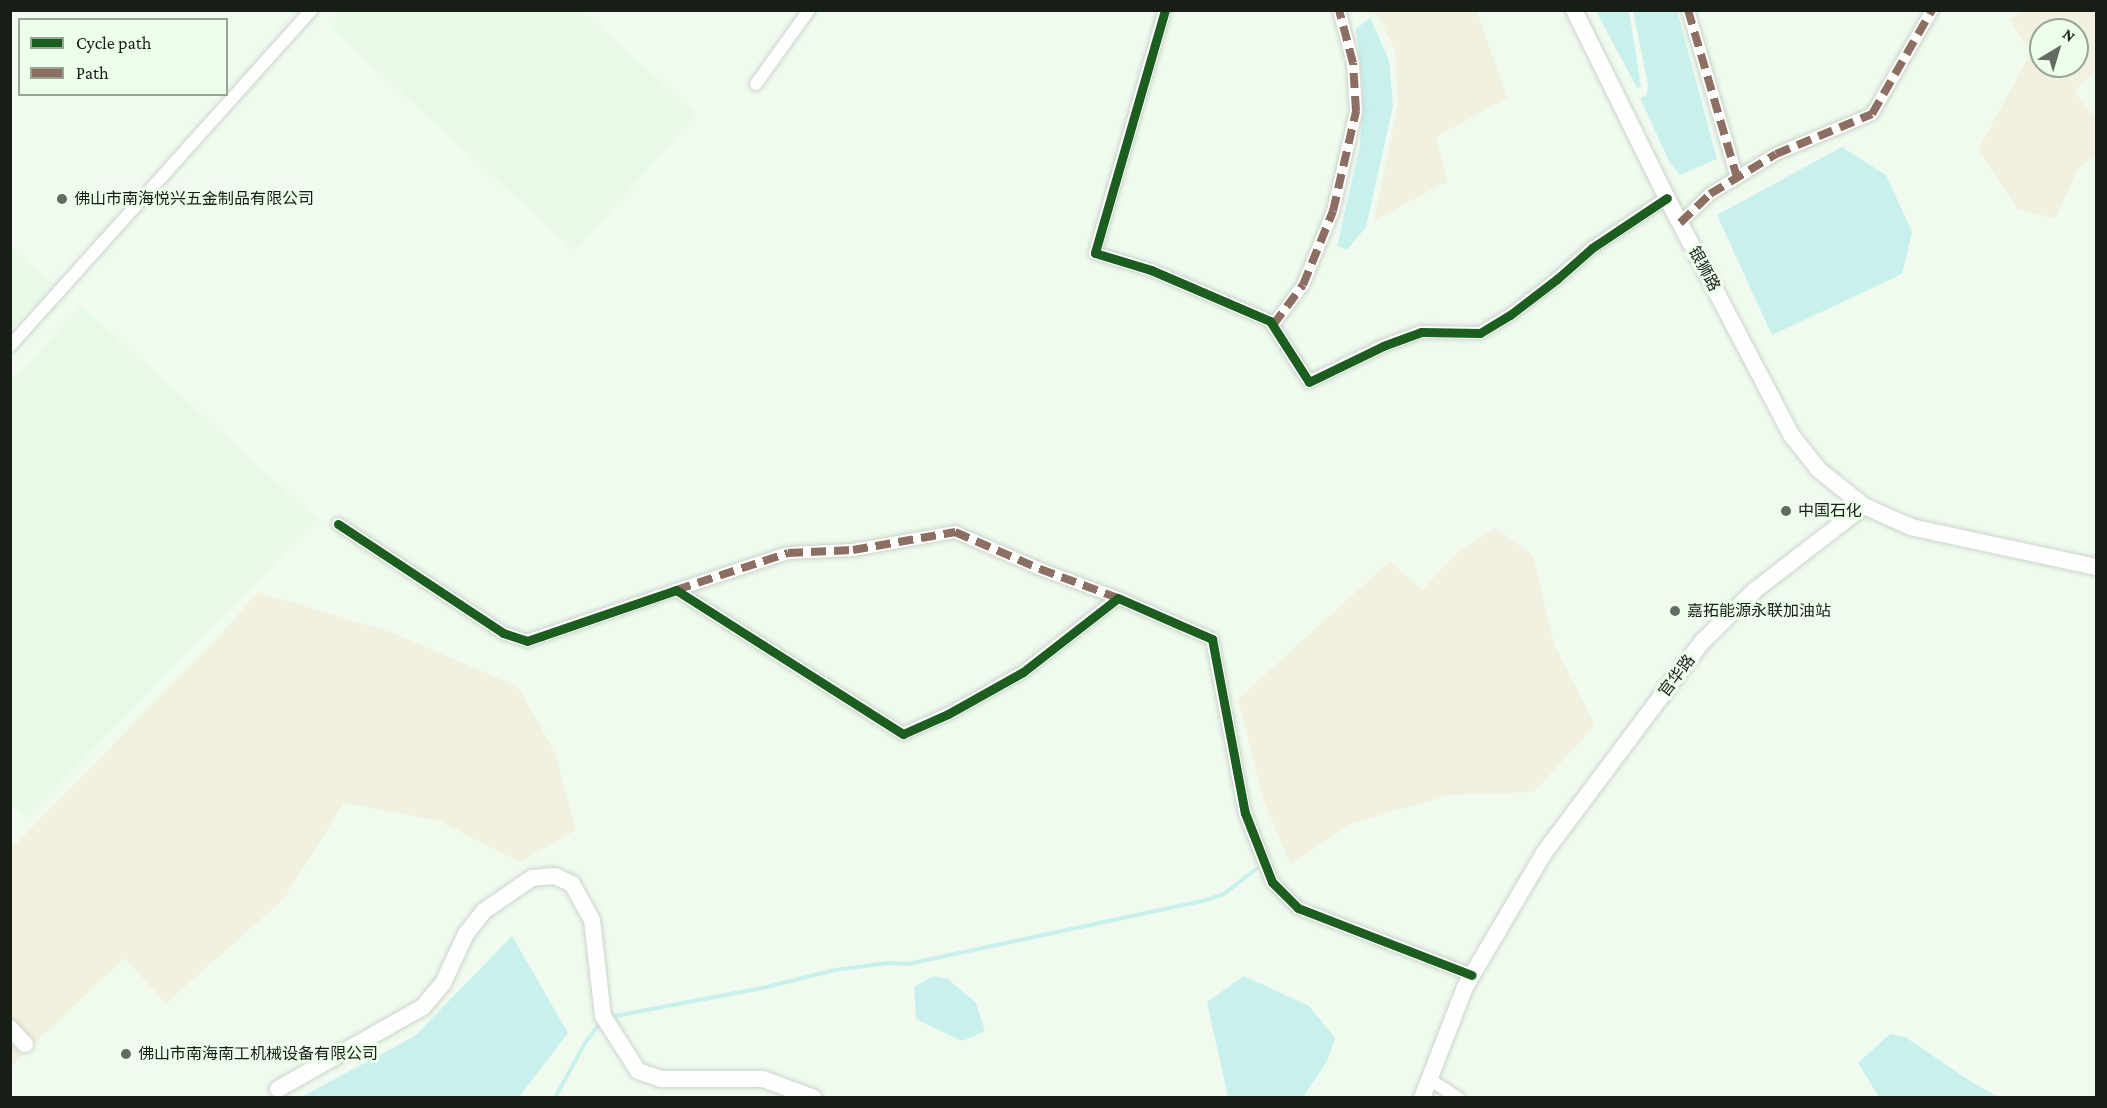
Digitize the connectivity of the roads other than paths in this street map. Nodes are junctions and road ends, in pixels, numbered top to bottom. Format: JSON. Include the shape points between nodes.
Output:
{"nodes":[{"id":1,"x":312,"y":10,"type":"edge"},
{"id":2,"x":809,"y":10,"type":"edge"},
{"id":3,"x":1165,"y":10,"type":"edge"},
{"id":4,"x":1339,"y":10,"type":"edge"},
{"id":5,"x":1574,"y":10,"type":"edge"},
{"id":6,"x":1688,"y":10,"type":"edge"},
{"id":7,"x":1932,"y":10,"type":"edge"},
{"id":8,"x":756,"y":84,"type":"dead end"},
{"id":9,"x":1737,"y":178,"type":"junction"},
{"id":10,"x":1667,"y":198,"type":"junction"},
{"id":11,"x":1680,"y":223,"type":"junction"},
{"id":12,"x":1273,"y":325,"type":"junction"},
{"id":13,"x":10,"y":346,"type":"edge"},
{"id":14,"x":1864,"y":506,"type":"junction"},
{"id":15,"x":338,"y":524,"type":"dead end"},
{"id":16,"x":2097,"y":567,"type":"edge"},
{"id":17,"x":676,"y":590,"type":"junction"},
{"id":18,"x":1118,"y":598,"type":"junction"},
{"id":19,"x":1472,"y":975,"type":"junction"},
{"id":20,"x":10,"y":1028,"type":"edge"},
{"id":21,"x":25,"y":1044,"type":"dead end"},
{"id":22,"x":1429,"y":1079,"type":"junction"},
{"id":23,"x":279,"y":1089,"type":"dead end"},
{"id":24,"x":814,"y":1098,"type":"edge"},
{"id":25,"x":1422,"y":1098,"type":"edge"},
{"id":26,"x":1458,"y":1098,"type":"edge"}],
"edges":[{"from":1,"to":13,"type":"street"},
{"from":2,"to":8,"type":"street"},
{"from":3,"to":12,"type":"street","via":[[1095,253],[1151,270]]},
{"from":4,"to":12,"type":"street","via":[[1353,63],[1356,111],[1333,211],[1303,285]]},
{"from":5,"to":10,"type":"main road","name":"银狮路"},
{"from":6,"to":9,"type":"street"},
{"from":7,"to":9,"type":"street","via":[[1872,114],[1776,154]]},
{"from":9,"to":11,"type":"street","via":[[1710,194]]},
{"from":10,"to":11,"type":"main road","name":"银狮路"},
{"from":10,"to":12,"type":"street","via":[[1592,248],[1510,315],[1480,333],[1421,332],[1309,382]]},
{"from":11,"to":14,"type":"main road","name":"银狮路","via":[[1792,436],[1819,470]]},
{"from":14,"to":16,"type":"main road","via":[[1911,528]]},
{"from":14,"to":19,"type":"main road","name":"官华路","via":[[1754,591],[1702,642],[1544,853]]},
{"from":15,"to":17,"type":"street","via":[[503,633],[527,641]]},
{"from":17,"to":18,"type":"street","via":[[788,553],[853,550],[956,532]]},
{"from":17,"to":18,"type":"street","via":[[903,734],[1023,672]]},
{"from":18,"to":19,"type":"street","via":[[1212,639],[1245,813],[1272,882],[1298,908]]},
{"from":19,"to":22,"type":"main road","name":"官华路"},
{"from":20,"to":21,"type":"main road"},
{"from":22,"to":25,"type":"main road","name":"官华路"},
{"from":22,"to":26,"type":"street"},
{"from":23,"to":24,"type":"main road","via":[[423,1007],[443,983],[466,934],[484,911],[532,878],[555,876],[572,884],[592,920],[605,1019],[638,1071],[661,1079],[763,1079]]}]}
